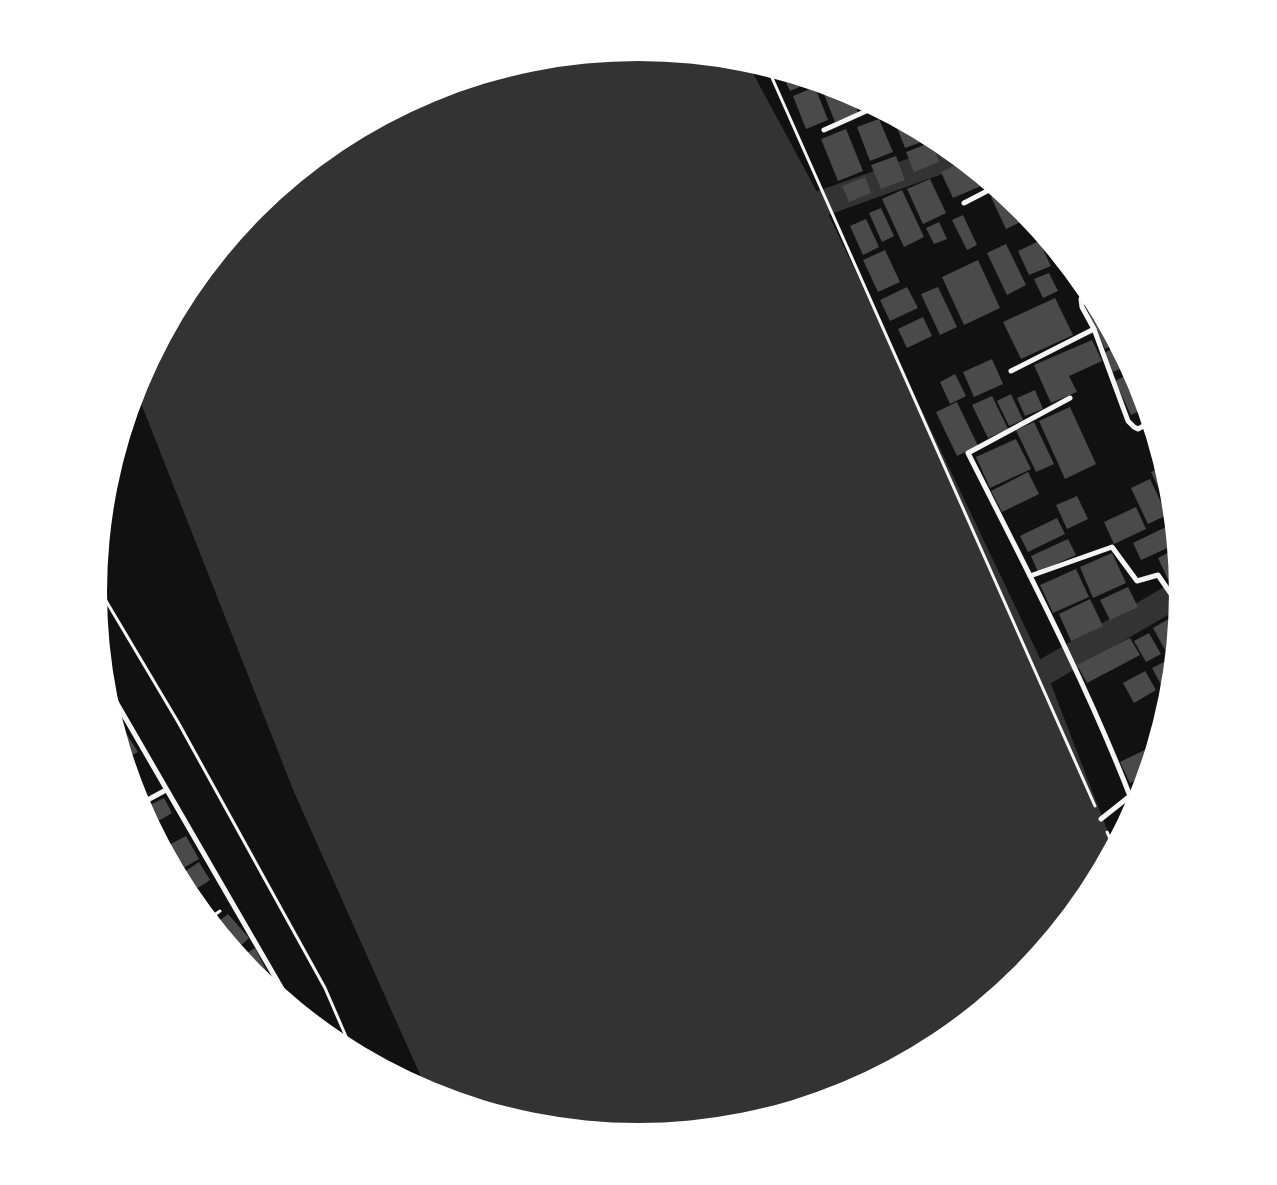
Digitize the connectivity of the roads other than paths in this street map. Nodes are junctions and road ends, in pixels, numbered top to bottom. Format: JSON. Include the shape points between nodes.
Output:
{"nodes":[{"id":1,"x":864,"y":112,"type":"edge"},
{"id":2,"x":824,"y":130,"type":"dead end"},
{"id":3,"x":987,"y":191,"type":"edge"},
{"id":4,"x":964,"y":203,"type":"dead end"},
{"id":5,"x":1082,"y":300,"type":"edge"},
{"id":6,"x":1094,"y":329,"type":"junction"},
{"id":7,"x":1011,"y":371,"type":"dead end"},
{"id":8,"x":1070,"y":398,"type":"dead end"},
{"id":9,"x":1143,"y":426,"type":"edge"},
{"id":10,"x":1030,"y":576,"type":"junction"},
{"id":11,"x":1170,"y":593,"type":"edge"},
{"id":12,"x":120,"y":709,"type":"edge"},
{"id":13,"x":166,"y":790,"type":"junction"},
{"id":14,"x":1130,"y":795,"type":"edge"},
{"id":15,"x":1128,"y":797,"type":"edge"},
{"id":16,"x":149,"y":799,"type":"edge"},
{"id":17,"x":1101,"y":819,"type":"road end"},
{"id":18,"x":278,"y":983,"type":"edge"}],
"edges":[{"from":1,"to":2,"type":"street"},
{"from":3,"to":4,"type":"street"},
{"from":5,"to":6,"type":"street"},
{"from":6,"to":7,"type":"street"},
{"from":6,"to":9,"type":"street","via":[[1128,421],[1138,429]]},
{"from":8,"to":10,"type":"street","via":[[968,453]]},
{"from":10,"to":11,"type":"street","via":[[1112,547],[1138,581],[1158,575]]},
{"from":10,"to":14,"type":"street","via":[[1105,731]]},
{"from":12,"to":13,"type":"street"},
{"from":13,"to":16,"type":"street"},
{"from":13,"to":18,"type":"street"},
{"from":15,"to":17,"type":"street"}]}
